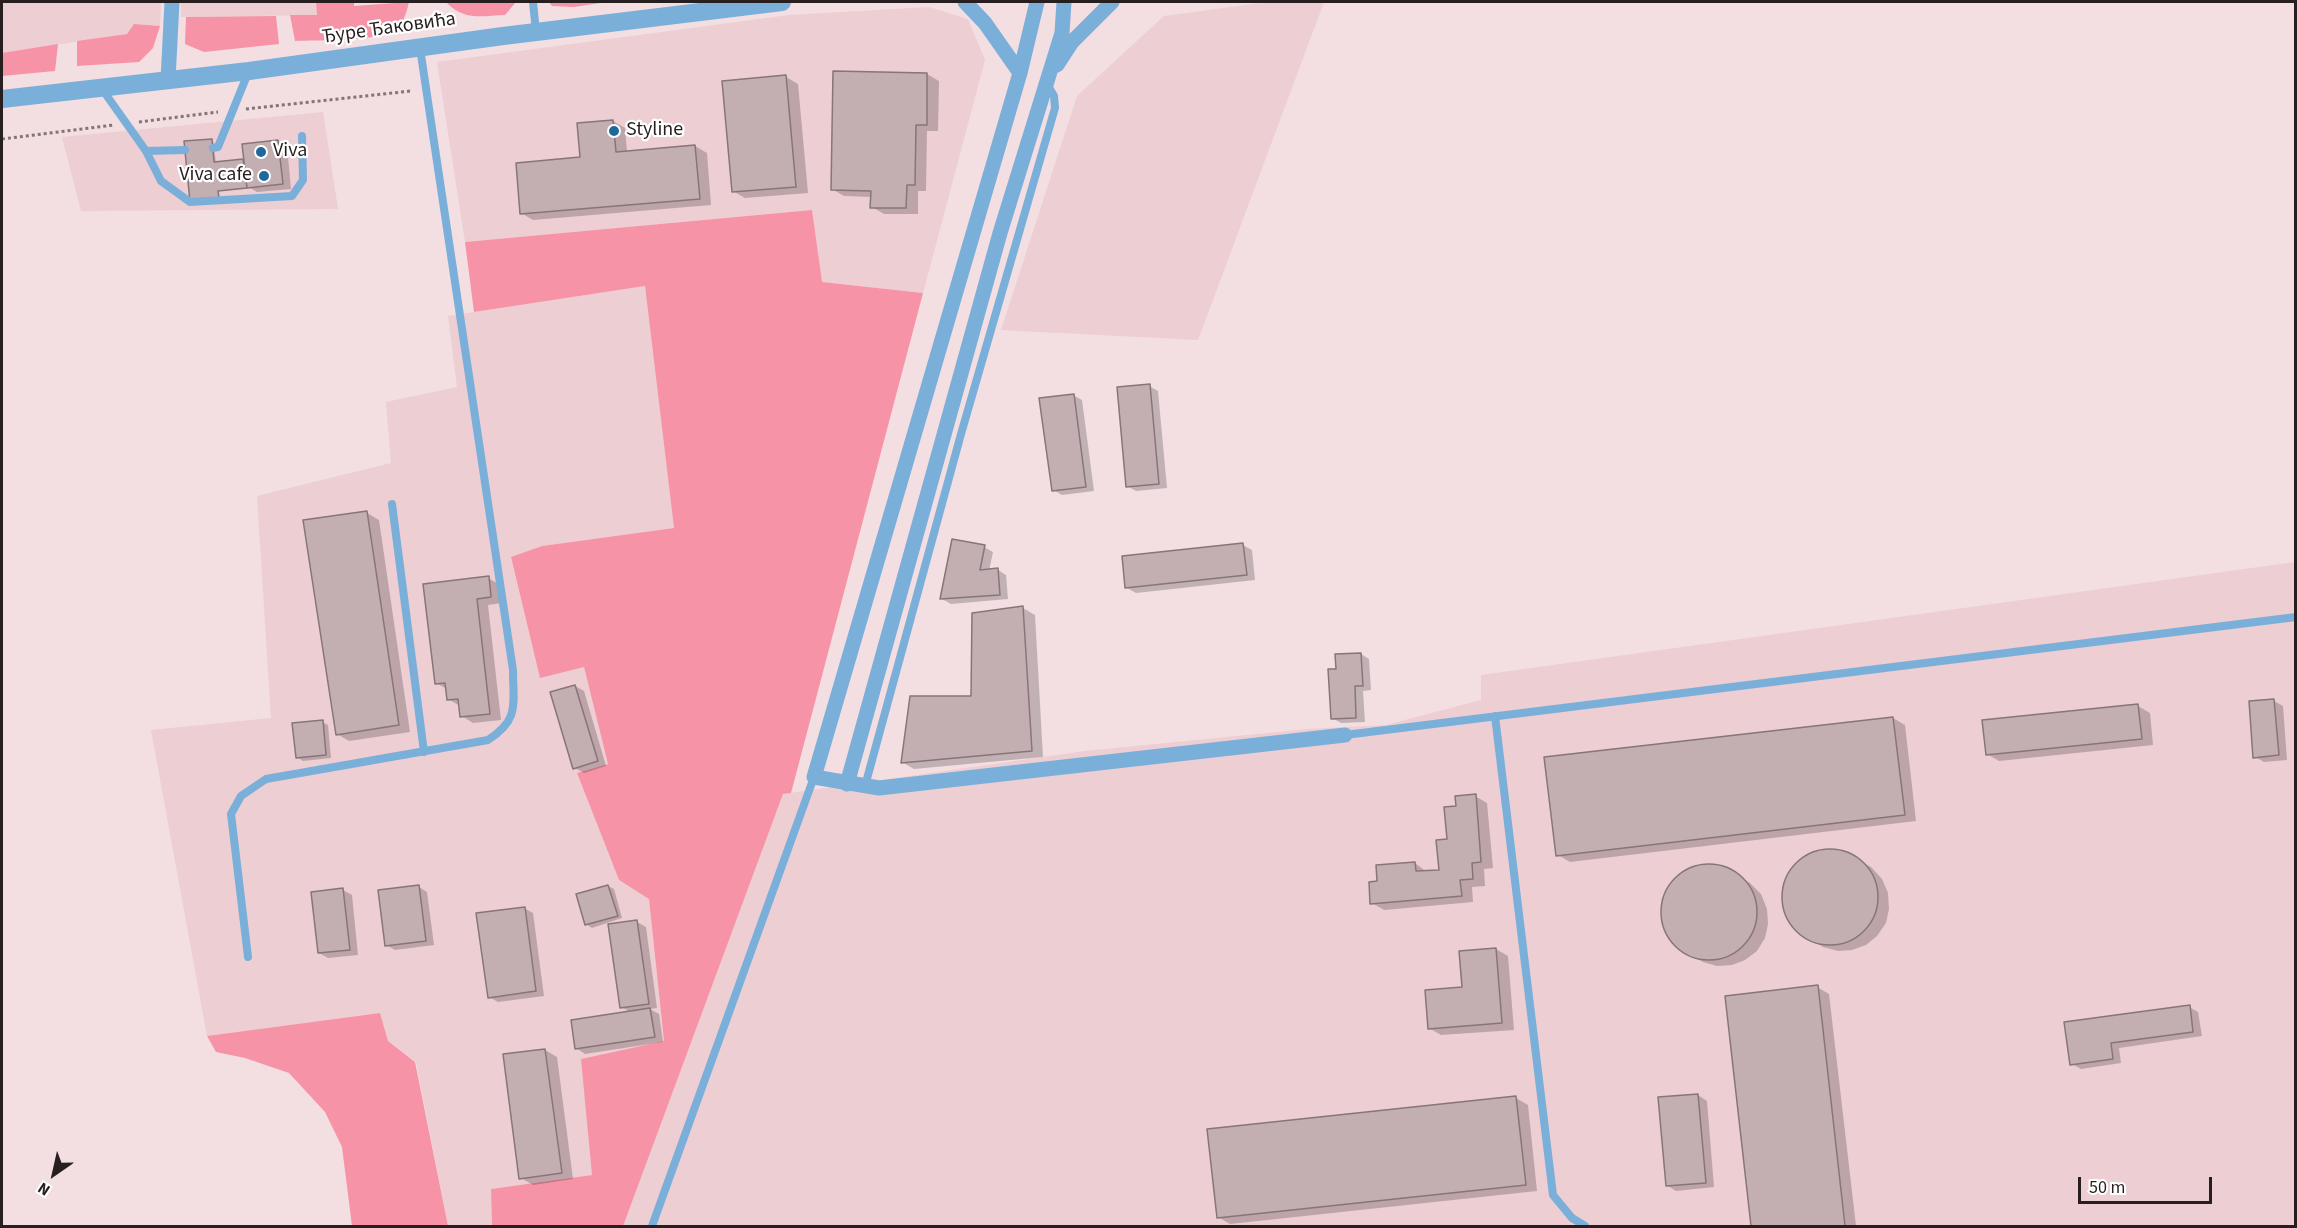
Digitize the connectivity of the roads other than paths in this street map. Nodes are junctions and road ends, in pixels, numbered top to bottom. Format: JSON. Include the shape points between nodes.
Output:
{"nodes":[{"id":1,"x":172,"y":2,"type":"edge"},
{"id":2,"x":534,"y":2,"type":"edge"},
{"id":3,"x":782,"y":2,"type":"edge"},
{"id":4,"x":965,"y":2,"type":"edge"},
{"id":5,"x":1038,"y":2,"type":"edge"},
{"id":6,"x":1064,"y":2,"type":"edge"},
{"id":7,"x":1112,"y":2,"type":"edge"},
{"id":8,"x":755,"y":3,"type":"edge"},
{"id":9,"x":536,"y":32,"type":"junction"},
{"id":10,"x":420,"y":47,"type":"junction"},
{"id":11,"x":249,"y":71,"type":"junction"},
{"id":12,"x":1020,"y":73,"type":"junction"},
{"id":13,"x":168,"y":80,"type":"junction"},
{"id":14,"x":1047,"y":81,"type":"junction"},
{"id":15,"x":102,"y":88,"type":"junction"},
{"id":16,"x":2,"y":99,"type":"edge"},
{"id":17,"x":302,"y":136,"type":"dead end"},
{"id":18,"x":213,"y":147,"type":"dead end"},
{"id":19,"x":185,"y":150,"type":"dead end"},
{"id":20,"x":146,"y":151,"type":"junction"},
{"id":21,"x":392,"y":504,"type":"dead end"},
{"id":22,"x":2295,"y":617,"type":"edge"},
{"id":23,"x":1495,"y":716,"type":"junction"},
{"id":24,"x":1345,"y":735,"type":"joint"},
{"id":25,"x":424,"y":752,"type":"junction"},
{"id":26,"x":814,"y":777,"type":"junction"},
{"id":27,"x":847,"y":784,"type":"junction"},
{"id":28,"x":865,"y":786,"type":"junction"},
{"id":29,"x":248,"y":957,"type":"dead end"},
{"id":30,"x":652,"y":1227,"type":"edge"},
{"id":31,"x":1585,"y":1227,"type":"edge"}],
"edges":[{"from":1,"to":13,"type":"street"},
{"from":2,"to":9,"type":"lane"},
{"from":3,"to":8,"type":"street","name":"Ђуре Ђаковића"},
{"from":4,"to":12,"type":"street"},
{"from":5,"to":12,"type":"street"},
{"from":6,"to":14,"type":"street","via":[[1062,33]]},
{"from":7,"to":14,"type":"street","via":[[1072,42]]},
{"from":8,"to":9,"type":"street","name":"Ђуре Ђаковића"},
{"from":9,"to":10,"type":"street","name":"Ђуре Ђаковића"},
{"from":10,"to":11,"type":"street","name":"Ђуре Ђаковића"},
{"from":10,"to":25,"type":"lane","via":[[513,670],[513,713],[504,730],[488,740]]},
{"from":11,"to":13,"type":"street","name":"Ђуре Ђаковића"},
{"from":11,"to":18,"type":"lane","via":[[218,147]]},
{"from":12,"to":26,"type":"street"},
{"from":13,"to":15,"type":"street","name":"Ђуре Ђаковића"},
{"from":14,"to":27,"type":"street","via":[[1000,233]]},
{"from":14,"to":28,"type":"lane","via":[[1055,108]]},
{"from":15,"to":16,"type":"street","name":"Ђуре Ђаковића"},
{"from":15,"to":20,"type":"lane"},
{"from":17,"to":20,"type":"lane","via":[[303,180],[288,197],[191,203],[161,181]]},
{"from":19,"to":20,"type":"lane"},
{"from":21,"to":25,"type":"lane"},
{"from":22,"to":23,"type":"lane"},
{"from":23,"to":24,"type":"lane"},
{"from":23,"to":31,"type":"lane","via":[[1553,1195]]},
{"from":24,"to":28,"type":"street","via":[[879,788]]},
{"from":25,"to":29,"type":"lane","via":[[266,779],[241,796],[231,814]]},
{"from":26,"to":27,"type":"street"},
{"from":26,"to":30,"type":"lane"},
{"from":27,"to":28,"type":"street"}]}
